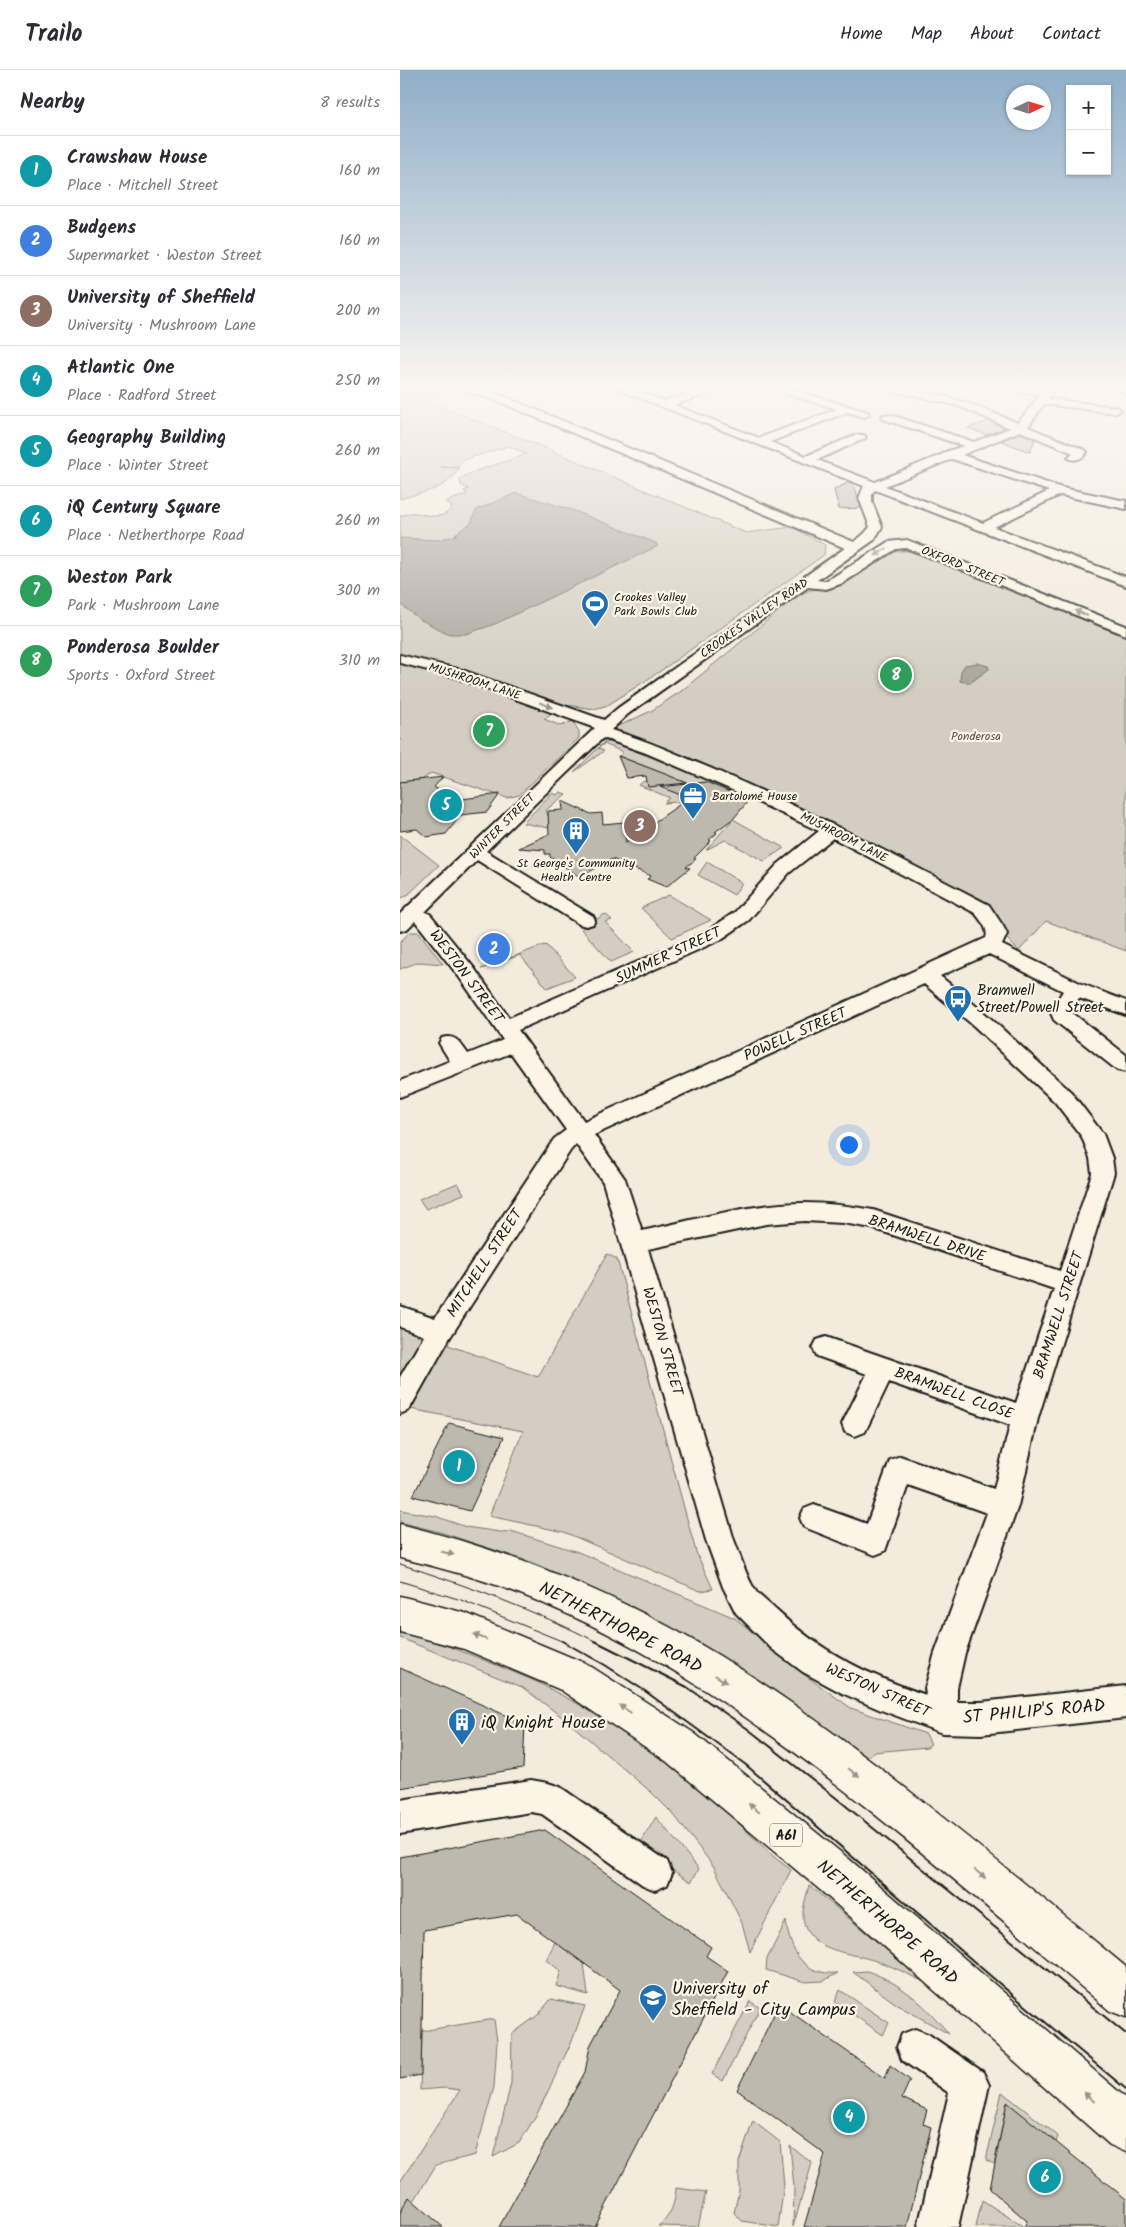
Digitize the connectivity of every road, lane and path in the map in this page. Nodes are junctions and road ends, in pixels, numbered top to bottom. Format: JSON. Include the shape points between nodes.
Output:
{"nodes":[{"id":1,"x":721,"y":490,"type":"edge"},
{"id":2,"x":869,"y":490,"type":"edge"},
{"id":3,"x":886,"y":490,"type":"edge"},
{"id":4,"x":1055,"y":490,"type":"edge"},
{"id":5,"x":1059,"y":491,"type":"junction"},
{"id":6,"x":1126,"y":505,"type":"edge"},
{"id":7,"x":984,"y":527,"type":"junction"},
{"id":8,"x":855,"y":547,"type":"junction"},
{"id":9,"x":804,"y":582,"type":"junction"},
{"id":10,"x":1126,"y":582,"type":"edge"},
{"id":11,"x":1126,"y":631,"type":"edge"},
{"id":12,"x":400,"y":659,"type":"edge"},
{"id":13,"x":599,"y":732,"type":"junction"},
{"id":14,"x":832,"y":830,"type":"junction"},
{"id":15,"x":476,"y":852,"type":"junction"},
{"id":16,"x":406,"y":919,"type":"edge"},
{"id":17,"x":586,"y":920,"type":"dead end"},
{"id":18,"x":989,"y":946,"type":"junction"},
{"id":19,"x":926,"y":975,"type":"junction"},
{"id":20,"x":1075,"y":988,"type":"junction"},
{"id":21,"x":1126,"y":1008,"type":"edge"},
{"id":22,"x":510,"y":1035,"type":"junction"},
{"id":23,"x":450,"y":1043,"type":"dead end"},
{"id":24,"x":463,"y":1063,"type":"junction"},
{"id":25,"x":1124,"y":1065,"type":"dead end"},
{"id":26,"x":400,"y":1089,"type":"edge"},
{"id":27,"x":579,"y":1132,"type":"junction"},
{"id":28,"x":634,"y":1242,"type":"junction"},
{"id":29,"x":1068,"y":1284,"type":"junction"},
{"id":30,"x":400,"y":1316,"type":"edge"},
{"id":31,"x":440,"y":1331,"type":"junction"},
{"id":32,"x":826,"y":1348,"type":"dead end"},
{"id":33,"x":883,"y":1368,"type":"junction"},
{"id":34,"x":400,"y":1402,"type":"edge"},
{"id":35,"x":1025,"y":1418,"type":"junction"},
{"id":36,"x":855,"y":1424,"type":"dead end"},
{"id":37,"x":1004,"y":1506,"type":"junction"},
{"id":38,"x":814,"y":1518,"type":"dead end"},
{"id":39,"x":400,"y":1541,"type":"edge"},
{"id":40,"x":400,"y":1614,"type":"edge"},
{"id":41,"x":1126,"y":1702,"type":"edge"},
{"id":42,"x":942,"y":1718,"type":"junction"},
{"id":43,"x":400,"y":1817,"type":"edge"},
{"id":44,"x":655,"y":1874,"type":"dead end"},
{"id":45,"x":1126,"y":1995,"type":"edge"},
{"id":46,"x":915,"y":2047,"type":"dead end"},
{"id":47,"x":1126,"y":2129,"type":"edge"},
{"id":48,"x":938,"y":2227,"type":"edge"}],
"edges":[{"from":1,"to":8,"type":"street"},
{"from":2,"to":8,"type":"street","name":"CROOKES VALLEY ROAD","via":[[864,497],[875,523],[875,532]]},
{"from":3,"to":7,"type":"street"},
{"from":4,"to":5,"type":"street"},
{"from":5,"to":6,"type":"street"},
{"from":5,"to":7,"type":"street"},
{"from":7,"to":10,"type":"street"},
{"from":8,"to":9,"type":"street","name":"CROOKES VALLEY ROAD"},
{"from":11,"to":9,"type":"street","name":"OXFORD STREET","one_way":true,"via":[[902,543],[893,545],[826,585]]},
{"from":9,"to":13,"type":"street","name":"CROOKES VALLEY ROAD"},
{"from":12,"to":13,"type":"street","name":"MUSHROOM LANE","one_way":true,"via":[[457,673]]},
{"from":13,"to":14,"type":"street","name":"MUSHROOM LANE","via":[[755,793]]},
{"from":13,"to":15,"type":"street","name":"WINTER STREET"},
{"from":14,"to":18,"type":"street","name":"MUSHROOM LANE","via":[[982,909],[997,934]]},
{"from":14,"to":22,"type":"street","name":"SUMMER STREET","via":[[783,869],[742,916],[728,927],[587,993]]},
{"from":15,"to":16,"type":"street","name":"WINTER STREET"},
{"from":15,"to":17,"type":"street"},
{"from":16,"to":22,"type":"street","name":"WESTON STREET","via":[[423,918]]},
{"from":18,"to":19,"type":"street","name":"POWELL STREET"},
{"from":18,"to":20,"type":"street"},
{"from":19,"to":27,"type":"street","name":"POWELL STREET"},
{"from":19,"to":29,"type":"street","name":"BRAMWELL STREET","via":[[1063,1097],[1092,1134],[1103,1174]]},
{"from":20,"to":21,"type":"street"},
{"from":20,"to":25,"type":"street","via":[[1060,1011],[1061,1015]]},
{"from":22,"to":24,"type":"street","name":"SUMMER STREET"},
{"from":22,"to":27,"type":"street","name":"WESTON STREET"},
{"from":23,"to":24,"type":"street"},
{"from":24,"to":26,"type":"street","name":"SUMMER STREET"},
{"from":27,"to":28,"type":"street","name":"WESTON STREET","via":[[614,1179]]},
{"from":27,"to":31,"type":"street","name":"MITCHELL STREET","via":[[562,1145]]},
{"from":28,"to":29,"type":"street","name":"BRAMWELL DRIVE","via":[[766,1215],[804,1212],[843,1214],[873,1219]]},
{"from":28,"to":42,"type":"street","name":"WESTON STREET","via":[[720,1540],[747,1603],[783,1638],[814,1661],[892,1700]]},
{"from":29,"to":35,"type":"street","name":"BRAMWELL STREET"},
{"from":30,"to":31,"type":"street"},
{"from":31,"to":34,"type":"street","name":"MITCHELL STREET"},
{"from":32,"to":33,"type":"street","name":"BRAMWELL CLOSE"},
{"from":33,"to":35,"type":"street","name":"BRAMWELL CLOSE"},
{"from":33,"to":36,"type":"street","name":"BRAMWELL CLOSE"},
{"from":35,"to":37,"type":"street","name":"BRAMWELL STREET"},
{"from":37,"to":38,"type":"street","via":[[900,1469],[875,1541]]},
{"from":37,"to":42,"type":"street","name":"BRAMWELL STREET","via":[[950,1653],[941,1688]]},
{"from":39,"to":45,"type":"highway","name":"NETHERTHORPE ROAD","one_way":true,"via":[[472,1560],[545,1587],[654,1640],[728,1682],[840,1762]]},
{"from":47,"to":40,"type":"highway","name":"NETHERTHORPE ROAD","number":"A61","one_way":true,"via":[[834,1874],[680,1747],[574,1677],[464,1631]]},
{"from":41,"to":42,"type":"street","name":"ST PHILIP'S ROAD","via":[[981,1718]]},
{"from":43,"to":44,"type":"street","via":[[531,1796],[548,1799]]},
{"from":46,"to":48,"type":"street","via":[[970,2085]]}]}
